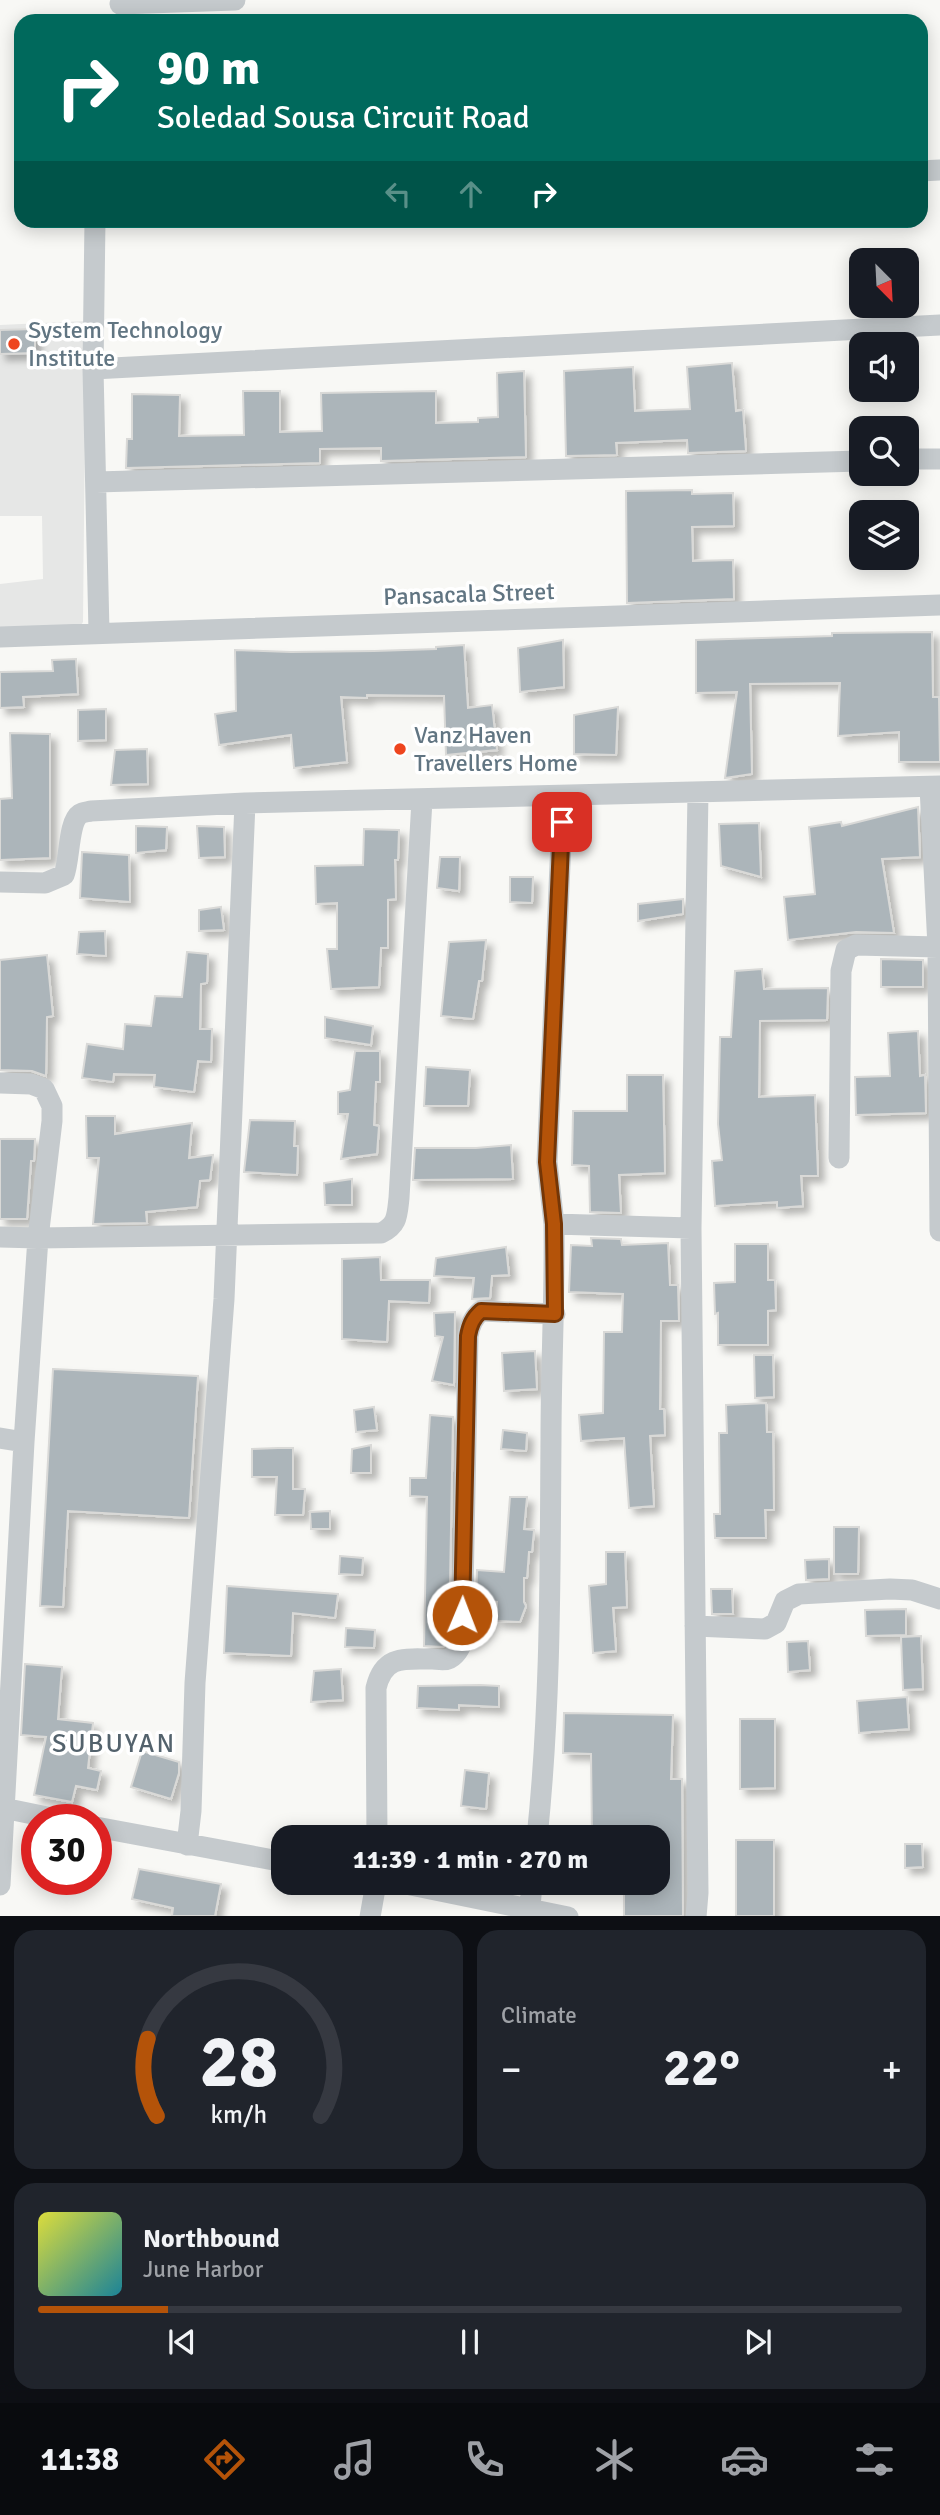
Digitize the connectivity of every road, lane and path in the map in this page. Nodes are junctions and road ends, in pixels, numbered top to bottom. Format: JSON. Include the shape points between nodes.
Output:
{"nodes":[{"id":1,"x":235,"y":0,"type":"edge"},
{"id":2,"x":119,"y":8,"type":"edge"},
{"id":3,"x":95,"y":228,"type":"edge"},
{"id":4,"x":940,"y":325,"type":"edge"},
{"id":5,"x":93,"y":369,"type":"junction"},
{"id":6,"x":940,"y":458,"type":"edge"},
{"id":7,"x":919,"y":459,"type":"edge"},
{"id":8,"x":849,"y":461,"type":"edge"},
{"id":9,"x":96,"y":482,"type":"junction"},
{"id":10,"x":940,"y":605,"type":"edge"},
{"id":11,"x":99,"y":632,"type":"junction"},
{"id":12,"x":0,"y":637,"type":"edge"},
{"id":13,"x":935,"y":787,"type":"edge"},
{"id":14,"x":698,"y":792,"type":"junction"},
{"id":15,"x":563,"y":796,"type":"junction"},
{"id":16,"x":422,"y":800,"type":"junction"},
{"id":17,"x":245,"y":803,"type":"junction"},
{"id":18,"x":0,"y":882,"type":"edge"},
{"id":19,"x":938,"y":947,"type":"junction"},
{"id":20,"x":0,"y":1083,"type":"edge"},
{"id":21,"x":839,"y":1158,"type":"dead end"},
{"id":22,"x":554,"y":1224,"type":"junction"},
{"id":23,"x":691,"y":1228,"type":"junction"},
{"id":24,"x":940,"y":1231,"type":"edge"},
{"id":25,"x":227,"y":1234,"type":"junction"},
{"id":26,"x":0,"y":1237,"type":"edge"},
{"id":27,"x":38,"y":1238,"type":"junction"},
{"id":28,"x":555,"y":1314,"type":"junction"},
{"id":29,"x":0,"y":1438,"type":"edge"},
{"id":30,"x":24,"y":1442,"type":"junction"},
{"id":31,"x":940,"y":1599,"type":"edge"},
{"id":32,"x":695,"y":1626,"type":"junction"},
{"id":33,"x":3,"y":1746,"type":"edge"},
{"id":34,"x":3,"y":1808,"type":"junction"},
{"id":35,"x":21,"y":1812,"type":"edge"},
{"id":36,"x":377,"y":1825,"type":"edge"},
{"id":37,"x":538,"y":1825,"type":"edge"},
{"id":38,"x":112,"y":1830,"type":"edge"},
{"id":39,"x":187,"y":1845,"type":"junction"},
{"id":40,"x":271,"y":1860,"type":"edge"},
{"id":41,"x":0,"y":1885,"type":"edge"},
{"id":42,"x":374,"y":1895,"type":"edge"},
{"id":43,"x":463,"y":1895,"type":"edge"},
{"id":44,"x":531,"y":1895,"type":"edge"},
{"id":45,"x":530,"y":1908,"type":"junction"},
{"id":46,"x":370,"y":1916,"type":"edge"},
{"id":47,"x":568,"y":1916,"type":"edge"},
{"id":48,"x":696,"y":1916,"type":"edge"}],
"edges":[{"from":1,"to":2,"type":"street"},
{"from":3,"to":5,"type":"street"},
{"from":4,"to":5,"type":"street"},
{"from":5,"to":9,"type":"street"},
{"from":6,"to":7,"type":"street"},
{"from":8,"to":9,"type":"street"},
{"from":9,"to":11,"type":"street"},
{"from":10,"to":11,"type":"street","name":"Pansacala Street"},
{"from":11,"to":12,"type":"street","name":"Pansacala Street"},
{"from":13,"to":14,"type":"street"},
{"from":13,"to":19,"type":"street"},
{"from":14,"to":15,"type":"street"},
{"from":14,"to":23,"type":"street"},
{"from":15,"to":16,"type":"street"},
{"from":15,"to":22,"type":"street","via":[[547,1162]]},
{"from":16,"to":17,"type":"street"},
{"from":16,"to":25,"type":"street","via":[[396,1222],[381,1233]]},
{"from":17,"to":18,"type":"street","via":[[80,814],[73,822],[64,875],[28,884]]},
{"from":17,"to":25,"type":"street"},
{"from":19,"to":21,"type":"street","via":[[856,945],[846,950],[841,971]]},
{"from":19,"to":24,"type":"street"},
{"from":20,"to":27,"type":"street","via":[[44,1089],[52,1106]]},
{"from":22,"to":23,"type":"street"},
{"from":22,"to":28,"type":"street"},
{"from":23,"to":32,"type":"street"},
{"from":25,"to":27,"type":"street"},
{"from":25,"to":39,"type":"street"},
{"from":26,"to":27,"type":"street"},
{"from":27,"to":30,"type":"street"},
{"from":28,"to":36,"type":"street","via":[[481,1311],[470,1325],[462,1643],[448,1659],[396,1659],[378,1678]]},
{"from":28,"to":37,"type":"street","via":[[550,1656]]},
{"from":29,"to":30,"type":"street"},
{"from":30,"to":33,"type":"street"},
{"from":31,"to":32,"type":"street","via":[[890,1589],[799,1594],[785,1601],[776,1623],[765,1629]]},
{"from":32,"to":48,"type":"street"},
{"from":33,"to":34,"type":"street"},
{"from":34,"to":35,"type":"street"},
{"from":34,"to":41,"type":"street"},
{"from":38,"to":39,"type":"street"},
{"from":39,"to":40,"type":"street"},
{"from":42,"to":46,"type":"street"},
{"from":43,"to":45,"type":"street"},
{"from":44,"to":45,"type":"street"},
{"from":45,"to":47,"type":"street"}]}
